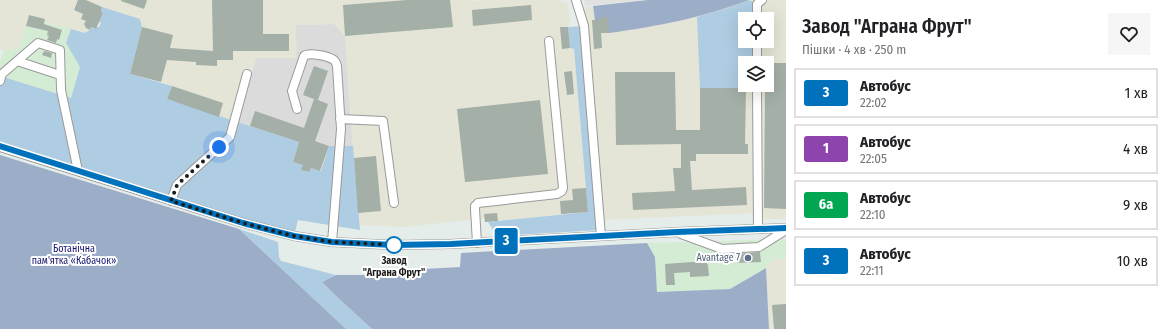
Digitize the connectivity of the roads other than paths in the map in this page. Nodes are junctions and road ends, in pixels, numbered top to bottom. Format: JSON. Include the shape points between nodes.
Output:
{"nodes":[{"id":1,"x":576,"y":0,"type":"edge"},
{"id":2,"x":762,"y":0,"type":"edge"},
{"id":3,"x":757,"y":12,"type":"edge"},
{"id":4,"x":549,"y":41,"type":"dead end"},
{"id":5,"x":18,"y":61,"type":"junction"},
{"id":6,"x":248,"y":74,"type":"dead end"},
{"id":7,"x":60,"y":75,"type":"junction"},
{"id":8,"x":0,"y":81,"type":"edge"},
{"id":9,"x":757,"y":92,"type":"edge"},
{"id":10,"x":297,"y":109,"type":"dead end"},
{"id":11,"x":340,"y":118,"type":"junction"},
{"id":12,"x":0,"y":146,"type":"edge"},
{"id":13,"x":78,"y":171,"type":"junction"},
{"id":14,"x":171,"y":201,"type":"junction"},
{"id":15,"x":394,"y":202,"type":"dead end"},
{"id":16,"x":758,"y":229,"type":"junction"},
{"id":17,"x":786,"y":229,"type":"edge"},
{"id":18,"x":677,"y":232,"type":"junction"},
{"id":19,"x":602,"y":236,"type":"junction"},
{"id":20,"x":332,"y":242,"type":"junction"},
{"id":21,"x":477,"y":243,"type":"junction"}],
"edges":[{"from":1,"to":19,"type":"street","via":[[584,26]]},
{"from":2,"to":3,"type":"street","via":[[757,4]]},
{"from":4,"to":21,"type":"street","via":[[563,188],[557,194],[478,203],[475,206]]},
{"from":5,"to":7,"type":"street"},
{"from":5,"to":7,"type":"street","via":[[38,42],[60,50]]},
{"from":5,"to":8,"type":"street","via":[[2,74]]},
{"from":6,"to":14,"type":"street","via":[[230,137],[177,185]]},
{"from":7,"to":13,"type":"street","via":[[60,90]]},
{"from":9,"to":16,"type":"street"},
{"from":10,"to":11,"type":"street","via":[[292,91],[304,56],[312,54],[335,61]]},
{"from":11,"to":15,"type":"street","via":[[383,121]]},
{"from":11,"to":20,"type":"street"},
{"from":12,"to":13,"type":"street"},
{"from":13,"to":14,"type":"street"},
{"from":14,"to":20,"type":"street","via":[[294,236]]},
{"from":16,"to":17,"type":"street"},
{"from":16,"to":18,"type":"street"},
{"from":17,"to":18,"type":"street","via":[[759,247],[722,249]]},
{"from":18,"to":19,"type":"street"},
{"from":19,"to":21,"type":"street"},
{"from":20,"to":21,"type":"street","via":[[394,245]]}]}
